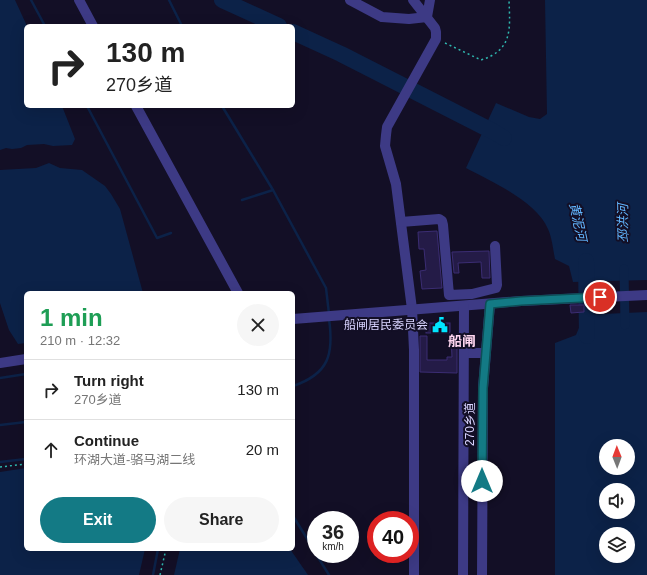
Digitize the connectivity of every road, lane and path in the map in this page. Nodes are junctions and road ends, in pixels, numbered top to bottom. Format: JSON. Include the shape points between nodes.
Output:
{"nodes":[{"id":1,"x":79,"y":0,"type":"edge"},
{"id":2,"x":350,"y":0,"type":"edge"},
{"id":3,"x":413,"y":0,"type":"edge"},
{"id":4,"x":430,"y":0,"type":"edge"},
{"id":5,"x":509,"y":0,"type":"edge"},
{"id":6,"x":427,"y":17,"type":"junction"},
{"id":7,"x":92,"y":24,"type":"edge"},
{"id":8,"x":436,"y":39,"type":"junction"},
{"id":9,"x":137,"y":108,"type":"edge"},
{"id":10,"x":401,"y":222,"type":"junction"},
{"id":11,"x":495,"y":246,"type":"dead end"},
{"id":12,"x":237,"y":291,"type":"edge"},
{"id":13,"x":647,"y":295,"type":"edge"},
{"id":14,"x":490,"y":304,"type":"junction"},
{"id":15,"x":464,"y":306,"type":"junction"},
{"id":16,"x":412,"y":309,"type":"junction"},
{"id":17,"x":295,"y":319,"type":"edge"},
{"id":18,"x":464,"y":353,"type":"junction"},
{"id":19,"x":486,"y":353,"type":"junction"},
{"id":20,"x":24,"y":359,"type":"edge"},
{"id":21,"x":0,"y":363,"type":"edge"},
{"id":22,"x":24,"y":464,"type":"edge"},
{"id":23,"x":0,"y":467,"type":"edge"},
{"id":24,"x":166,"y":551,"type":"edge"},
{"id":25,"x":160,"y":575,"type":"edge"},
{"id":26,"x":414,"y":575,"type":"edge"},
{"id":27,"x":463,"y":575,"type":"edge"},
{"id":28,"x":482,"y":575,"type":"edge"}],
"edges":[{"from":1,"to":7,"type":"street"},
{"from":2,"to":6,"type":"street","via":[[382,17]]},
{"from":3,"to":6,"type":"street"},
{"from":4,"to":6,"type":"street"},
{"from":5,"to":8,"type":"path","via":[[510,27],[507,41],[492,56],[480,60]]},
{"from":6,"to":8,"type":"street","via":[[435,28]]},
{"from":8,"to":10,"type":"street","via":[[386,135],[385,146],[396,184]]},
{"from":9,"to":12,"type":"street"},
{"from":10,"to":11,"type":"street","via":[[439,219],[442,221],[450,295],[472,294],[496,288]]},
{"from":10,"to":16,"type":"street"},
{"from":13,"to":14,"type":"street"},
{"from":14,"to":15,"type":"street"},
{"from":14,"to":19,"type":"street","name":"270乡道"},
{"from":15,"to":16,"type":"street"},
{"from":15,"to":18,"type":"street"},
{"from":16,"to":17,"type":"street"},
{"from":16,"to":26,"type":"street"},
{"from":18,"to":19,"type":"street"},
{"from":18,"to":27,"type":"street"},
{"from":19,"to":28,"type":"street","name":"270乡道","via":[[483,388]]},
{"from":20,"to":21,"type":"street"},
{"from":22,"to":23,"type":"path"},
{"from":24,"to":25,"type":"path"}]}
